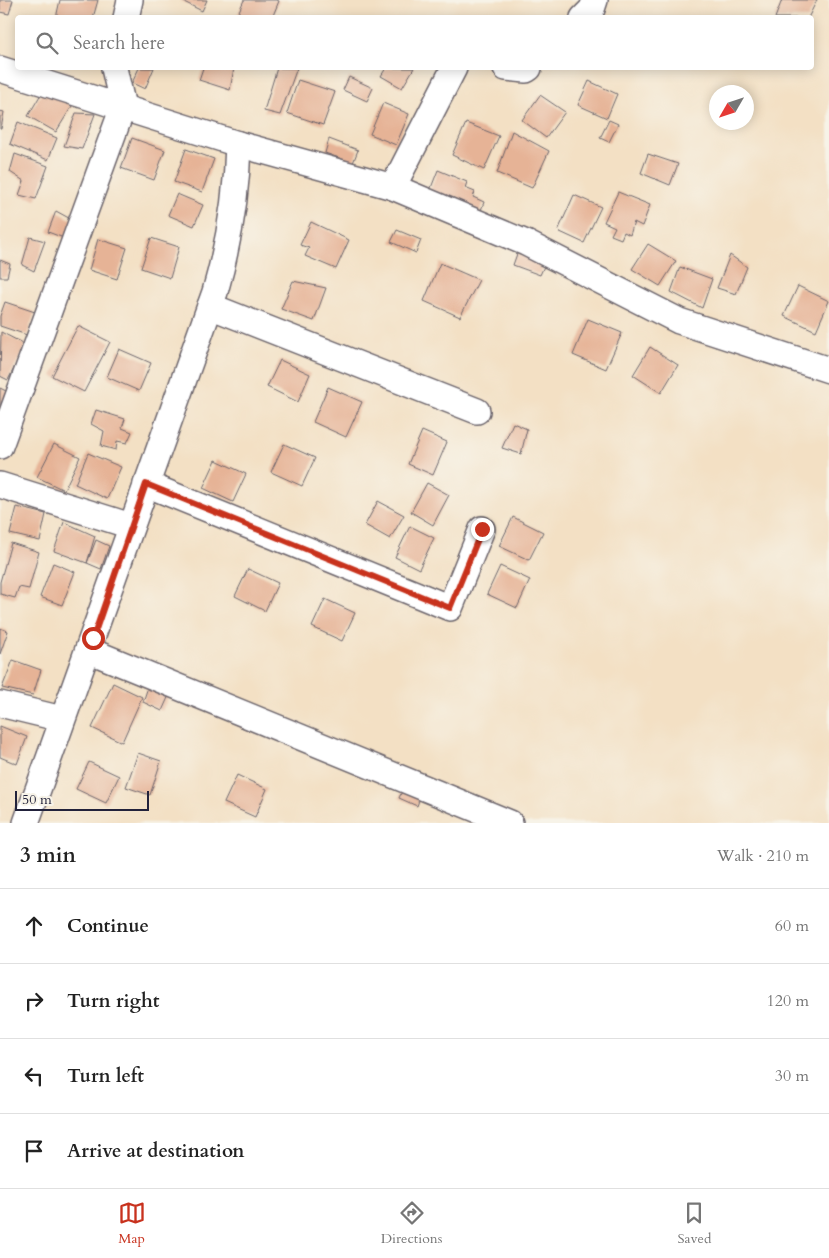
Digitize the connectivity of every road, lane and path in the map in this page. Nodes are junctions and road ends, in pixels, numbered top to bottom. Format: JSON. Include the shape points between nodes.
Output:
{"nodes":[{"id":1,"x":130,"y":0,"type":"edge"},
{"id":2,"x":595,"y":0,"type":"edge"},
{"id":3,"x":127,"y":15,"type":"edge"},
{"id":4,"x":586,"y":15,"type":"edge"},
{"id":5,"x":0,"y":69,"type":"edge"},
{"id":6,"x":114,"y":70,"type":"edge"},
{"id":7,"x":453,"y":70,"type":"edge"},
{"id":8,"x":123,"y":107,"type":"junction"},
{"id":9,"x":238,"y":144,"type":"junction"},
{"id":10,"x":393,"y":186,"type":"junction"},
{"id":11,"x":210,"y":306,"type":"junction"},
{"id":12,"x":829,"y":370,"type":"edge"},
{"id":13,"x":477,"y":411,"type":"dead end"},
{"id":14,"x":0,"y":446,"type":"edge"},
{"id":15,"x":146,"y":484,"type":"junction"},
{"id":16,"x":0,"y":485,"type":"edge"},
{"id":17,"x":131,"y":526,"type":"junction"},
{"id":18,"x":482,"y":529,"type":"dead end"},
{"id":19,"x":88,"y":650,"type":"junction"},
{"id":20,"x":0,"y":704,"type":"edge"},
{"id":21,"x":62,"y":719,"type":"junction"},
{"id":22,"x":26,"y":823,"type":"edge"},
{"id":23,"x":510,"y":823,"type":"edge"}],
"edges":[{"from":1,"to":3,"type":"street"},
{"from":2,"to":4,"type":"street"},
{"from":5,"to":8,"type":"street"},
{"from":6,"to":8,"type":"street"},
{"from":7,"to":10,"type":"street"},
{"from":8,"to":9,"type":"street"},
{"from":8,"to":14,"type":"street"},
{"from":9,"to":10,"type":"street"},
{"from":9,"to":11,"type":"street","via":[[237,178],[226,256]]},
{"from":10,"to":12,"type":"street","via":[[526,243],[679,321]]},
{"from":11,"to":13,"type":"street"},
{"from":11,"to":15,"type":"street"},
{"from":15,"to":17,"type":"street"},
{"from":15,"to":18,"type":"street","via":[[450,608]]},
{"from":16,"to":17,"type":"street"},
{"from":17,"to":19,"type":"street"},
{"from":19,"to":21,"type":"street"},
{"from":19,"to":23,"type":"street"},
{"from":20,"to":21,"type":"street"},
{"from":21,"to":22,"type":"street"}]}
